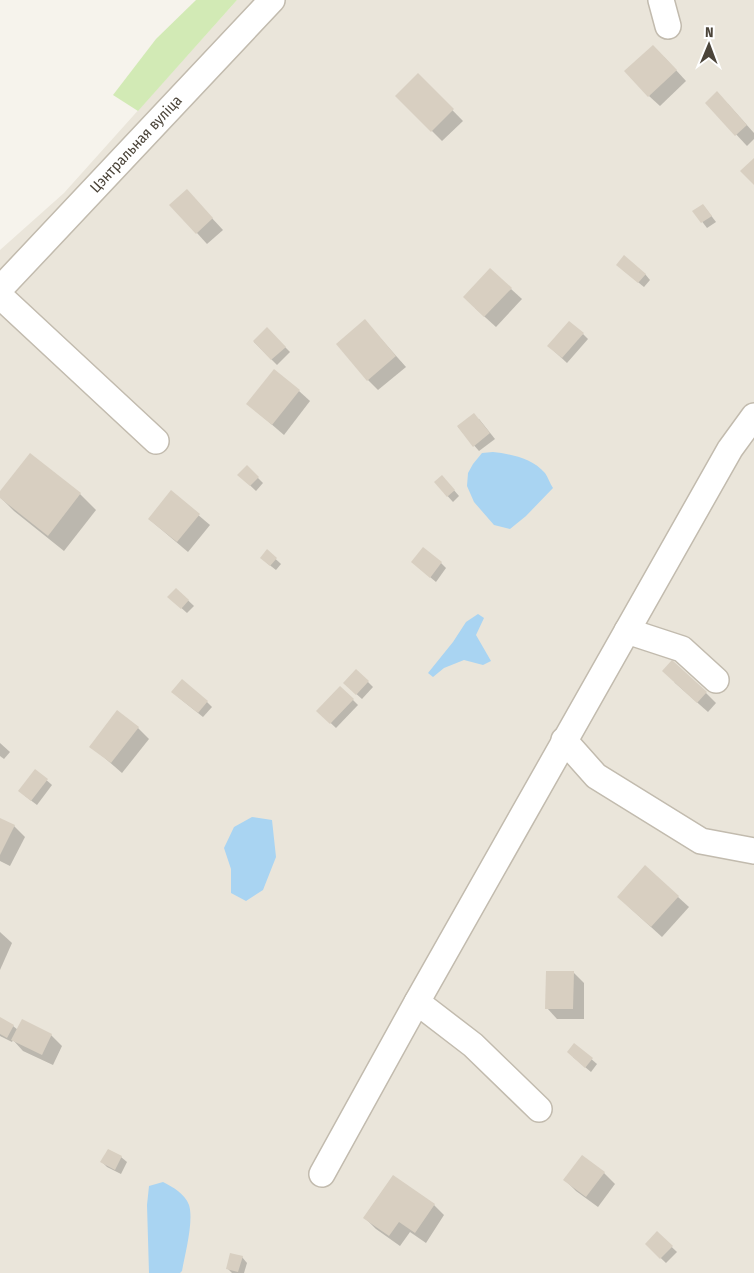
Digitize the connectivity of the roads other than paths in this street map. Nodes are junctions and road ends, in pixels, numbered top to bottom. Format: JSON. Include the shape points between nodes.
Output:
{"nodes":[{"id":1,"x":272,"y":0,"type":"edge"},
{"id":2,"x":661,"y":0,"type":"edge"},
{"id":3,"x":668,"y":26,"type":"dead end"},
{"id":4,"x":0,"y":289,"type":"edge"},
{"id":5,"x":0,"y":296,"type":"edge"},
{"id":6,"x":754,"y":416,"type":"edge"},
{"id":7,"x":156,"y":441,"type":"dead end"},
{"id":8,"x":627,"y":631,"type":"junction"},
{"id":9,"x":716,"y":680,"type":"dead end"},
{"id":10,"x":564,"y":740,"type":"junction"},
{"id":11,"x":754,"y":851,"type":"edge"},
{"id":12,"x":416,"y":1002,"type":"junction"},
{"id":13,"x":539,"y":1109,"type":"dead end"},
{"id":14,"x":322,"y":1174,"type":"dead end"}],
"edges":[{"from":1,"to":4,"type":"street","name":"Цэнтральная вуліца"},
{"from":2,"to":3,"type":"street"},
{"from":5,"to":7,"type":"street"},
{"from":6,"to":8,"type":"street","via":[[730,449]]},
{"from":8,"to":9,"type":"street","via":[[682,649]]},
{"from":8,"to":10,"type":"street"},
{"from":10,"to":11,"type":"street","via":[[596,776],[701,841]]},
{"from":10,"to":12,"type":"street"},
{"from":12,"to":13,"type":"street","via":[[473,1045]]},
{"from":12,"to":14,"type":"street"}]}
